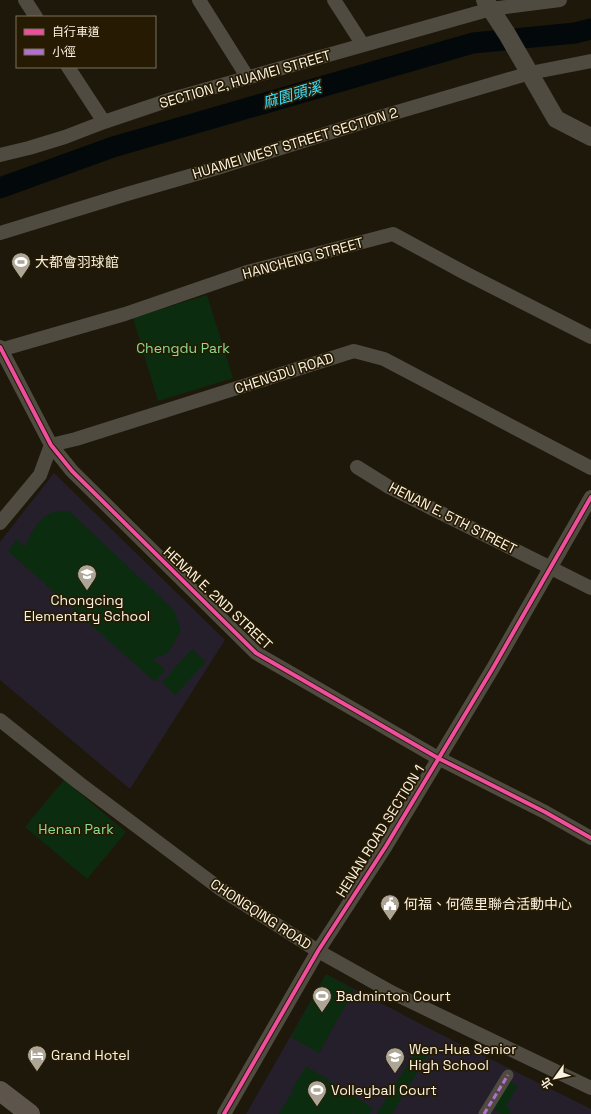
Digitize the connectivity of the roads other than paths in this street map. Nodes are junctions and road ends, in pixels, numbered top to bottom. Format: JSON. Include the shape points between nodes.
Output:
{"nodes":[{"id":1,"x":25,"y":0,"type":"edge"},
{"id":2,"x":199,"y":0,"type":"edge"},
{"id":3,"x":334,"y":0,"type":"edge"},
{"id":4,"x":560,"y":0,"type":"edge"},
{"id":5,"x":488,"y":4,"type":"edge"},
{"id":6,"x":35,"y":16,"type":"edge"},
{"id":7,"x":363,"y":45,"type":"junction"},
{"id":8,"x":591,"y":62,"type":"edge"},
{"id":9,"x":526,"y":66,"type":"junction"},
{"id":10,"x":69,"y":68,"type":"edge"},
{"id":11,"x":248,"y":78,"type":"junction"},
{"id":12,"x":104,"y":122,"type":"junction"},
{"id":13,"x":591,"y":137,"type":"edge"},
{"id":14,"x":0,"y":154,"type":"edge"},
{"id":15,"x":0,"y":233,"type":"edge"},
{"id":16,"x":591,"y":337,"type":"edge"},
{"id":17,"x":1,"y":349,"type":"edge"},
{"id":18,"x":51,"y":445,"type":"junction"},
{"id":19,"x":357,"y":467,"type":"dead end"},
{"id":20,"x":591,"y":468,"type":"edge"},
{"id":21,"x":591,"y":497,"type":"edge"},
{"id":22,"x":0,"y":523,"type":"edge"},
{"id":23,"x":550,"y":567,"type":"junction"},
{"id":24,"x":591,"y":588,"type":"edge"},
{"id":25,"x":0,"y":720,"type":"edge"},
{"id":26,"x":438,"y":758,"type":"junction"},
{"id":27,"x":591,"y":838,"type":"edge"},
{"id":28,"x":318,"y":951,"type":"junction"},
{"id":29,"x":508,"y":1075,"type":"dead end"},
{"id":30,"x":591,"y":1088,"type":"edge"},
{"id":31,"x":0,"y":1091,"type":"edge"},
{"id":32,"x":30,"y":1114,"type":"edge"},
{"id":33,"x":224,"y":1114,"type":"edge"},
{"id":34,"x":484,"y":1114,"type":"edge"}],
"edges":[{"from":1,"to":6,"type":"street"},
{"from":2,"to":11,"type":"street"},
{"from":3,"to":7,"type":"street"},
{"from":4,"to":5,"type":"street","name":"SECTION 2, HUAMEI STREET"},
{"from":5,"to":7,"type":"street","name":"SECTION 2, HUAMEI STREET"},
{"from":5,"to":9,"type":"street"},
{"from":7,"to":11,"type":"street","name":"SECTION 2, HUAMEI STREET"},
{"from":8,"to":9,"type":"street","name":"HUAMEI WEST STREET SECTION 2"},
{"from":9,"to":13,"type":"street","via":[[556,119]]},
{"from":9,"to":15,"type":"street","name":"HUAMEI WEST STREET SECTION 2","via":[[370,120]]},
{"from":10,"to":12,"type":"street"},
{"from":11,"to":12,"type":"street","name":"SECTION 2, HUAMEI STREET","via":[[172,99]]},
{"from":12,"to":14,"type":"street","name":"SECTION 2, HUAMEI STREET","via":[[29,148]]},
{"from":16,"to":17,"type":"street","name":"HANCHENG STREET","via":[[393,234],[247,272],[125,314]]},
{"from":17,"to":18,"type":"street","name":"HENAN E. 2ND STREET"},
{"from":18,"to":20,"type":"street","name":"CHENGDU ROAD","via":[[354,351],[384,359]]},
{"from":18,"to":22,"type":"street","via":[[40,475]]},
{"from":18,"to":26,"type":"street","name":"HENAN E. 2ND STREET","via":[[72,471],[256,653]]},
{"from":19,"to":23,"type":"street","name":"HENAN E. 5TH STREET","via":[[389,487]]},
{"from":21,"to":23,"type":"street","name":"HENAN ROAD SECTION 1"},
{"from":23,"to":24,"type":"street","name":"HENAN E. 5TH STREET"},
{"from":23,"to":26,"type":"street","name":"HENAN ROAD SECTION 1"},
{"from":25,"to":28,"type":"street","name":"CHONGQING ROAD","via":[[79,783],[220,888]]},
{"from":26,"to":27,"type":"street","name":"HENAN E. 2ND STREET"},
{"from":26,"to":28,"type":"street","name":"HENAN ROAD SECTION 1","via":[[386,846]]},
{"from":28,"to":30,"type":"street","name":"CHONGQING ROAD","via":[[393,994]]},
{"from":28,"to":33,"type":"street","name":"HENAN ROAD SECTION 1"},
{"from":29,"to":34,"type":"street"},
{"from":31,"to":32,"type":"main road"}]}
